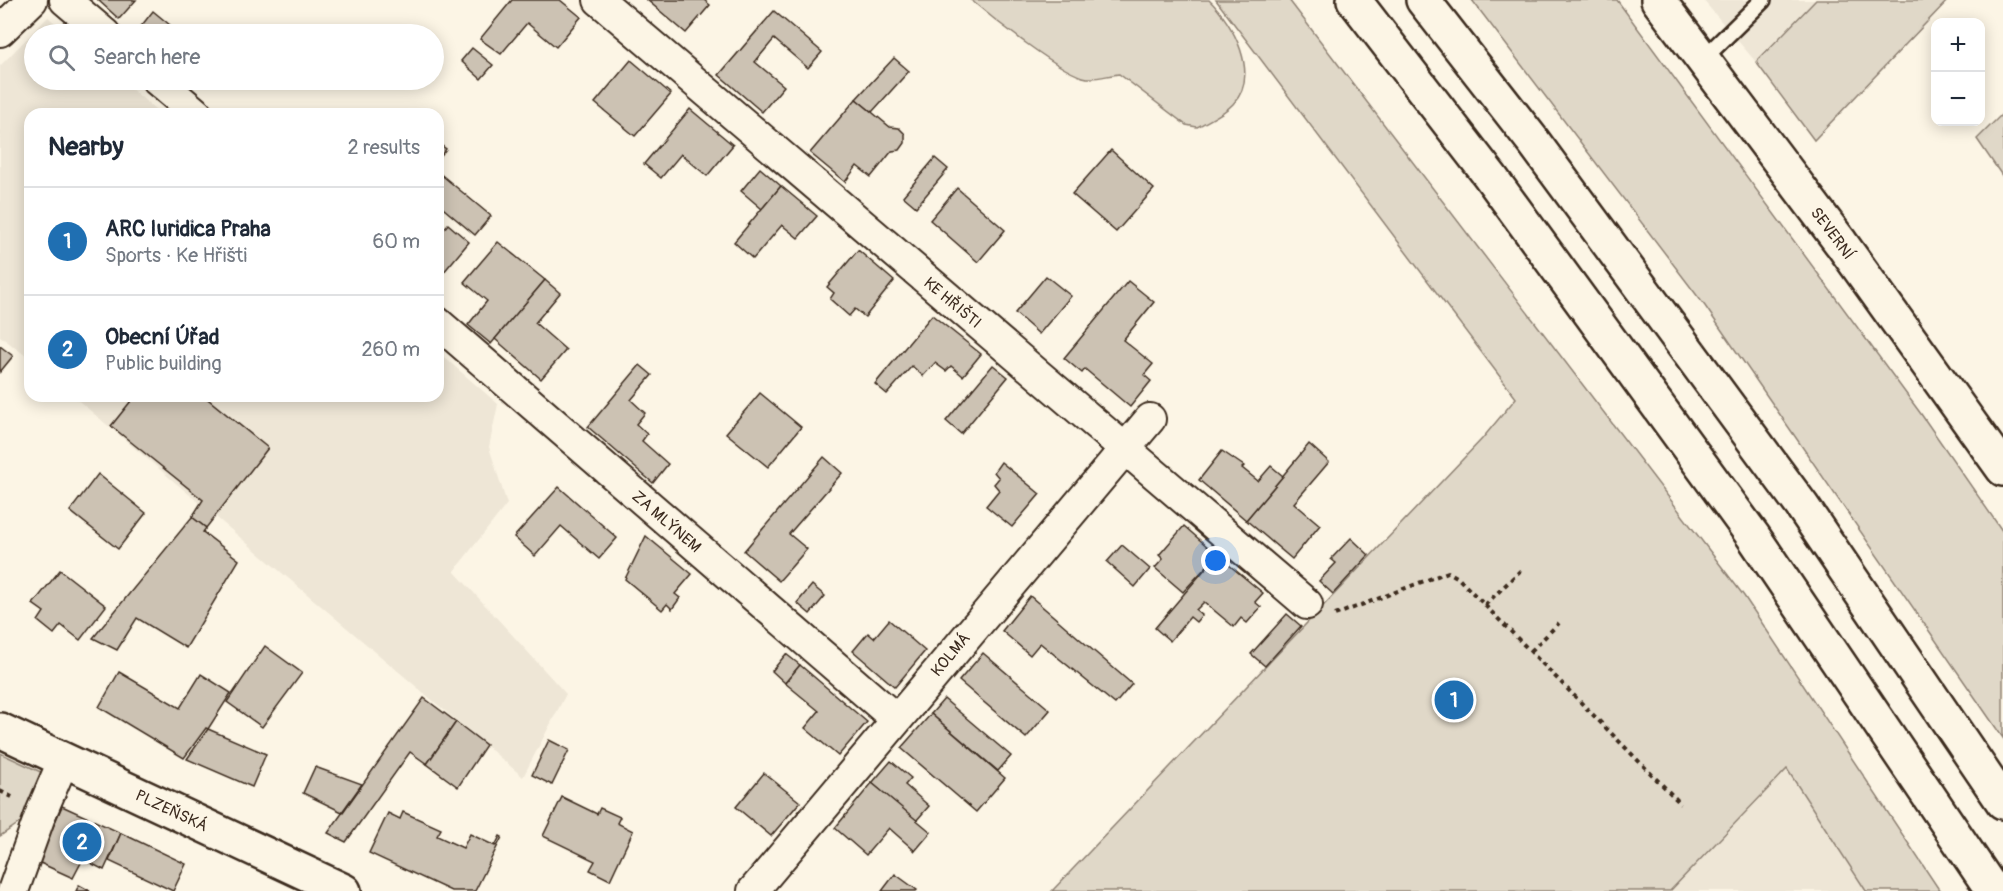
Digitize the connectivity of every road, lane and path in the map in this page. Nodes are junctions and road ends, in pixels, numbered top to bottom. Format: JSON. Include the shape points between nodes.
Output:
{"nodes":[{"id":1,"x":32,"y":0,"type":"edge"},
{"id":2,"x":65,"y":0,"type":"edge"},
{"id":3,"x":599,"y":0,"type":"edge"},
{"id":4,"x":1354,"y":0,"type":"edge"},
{"id":5,"x":1423,"y":0,"type":"edge"},
{"id":6,"x":1658,"y":0,"type":"edge"},
{"id":7,"x":1763,"y":0,"type":"edge"},
{"id":8,"x":93,"y":24,"type":"edge"},
{"id":9,"x":0,"y":31,"type":"edge"},
{"id":10,"x":1703,"y":59,"type":"junction"},
{"id":11,"x":444,"y":328,"type":"edge"},
{"id":12,"x":1150,"y":419,"type":"dead end"},
{"id":13,"x":1125,"y":448,"type":"junction"},
{"id":14,"x":2003,"y":469,"type":"edge"},
{"id":15,"x":1521,"y":570,"type":"dead end"},
{"id":16,"x":1307,"y":604,"type":"joint"},
{"id":17,"x":1485,"y":605,"type":"junction"},
{"id":18,"x":1559,"y":623,"type":"dead end"},
{"id":19,"x":1531,"y":651,"type":"junction"},
{"id":20,"x":896,"y":719,"type":"junction"},
{"id":21,"x":0,"y":730,"type":"edge"},
{"id":22,"x":64,"y":759,"type":"junction"},
{"id":23,"x":2003,"y":802,"type":"edge"},
{"id":24,"x":1681,"y":804,"type":"dead end"},
{"id":25,"x":0,"y":883,"type":"edge"},
{"id":26,"x":12,"y":891,"type":"edge"},
{"id":27,"x":344,"y":891,"type":"edge"},
{"id":28,"x":753,"y":891,"type":"edge"},
{"id":29,"x":1993,"y":891,"type":"edge"}],
"edges":[{"from":1,"to":9,"type":"street"},
{"from":2,"to":8,"type":"street"},
{"from":3,"to":13,"type":"street","name":"KE HŘIŠTI"},
{"from":4,"to":29,"type":"main road","via":[[1490,176],[1753,536]]},
{"from":5,"to":23,"type":"main road","via":[[1533,141],[1802,506]]},
{"from":6,"to":10,"type":"main road","name":"SEVERNÍ"},
{"from":7,"to":10,"type":"lane"},
{"from":10,"to":14,"type":"main road","name":"SEVERNÍ"},
{"from":11,"to":20,"type":"street","name":"ZA MLÝNEM"},
{"from":12,"to":13,"type":"street","name":"KOLMÁ"},
{"from":13,"to":16,"type":"street","name":"KE HŘIŠTI"},
{"from":13,"to":20,"type":"street","name":"KOLMÁ"},
{"from":15,"to":17,"type":"path"},
{"from":16,"to":17,"type":"path","via":[[1317,612],[1338,616],[1448,572]]},
{"from":17,"to":19,"type":"path"},
{"from":18,"to":19,"type":"path"},
{"from":19,"to":24,"type":"path"},
{"from":20,"to":28,"type":"street","name":"KOLMÁ"},
{"from":21,"to":22,"type":"main road","name":"PLZEŇSKÁ"},
{"from":22,"to":26,"type":"street"},
{"from":22,"to":27,"type":"main road","name":"PLZEŇSKÁ"},
{"from":25,"to":26,"type":"street"}]}
